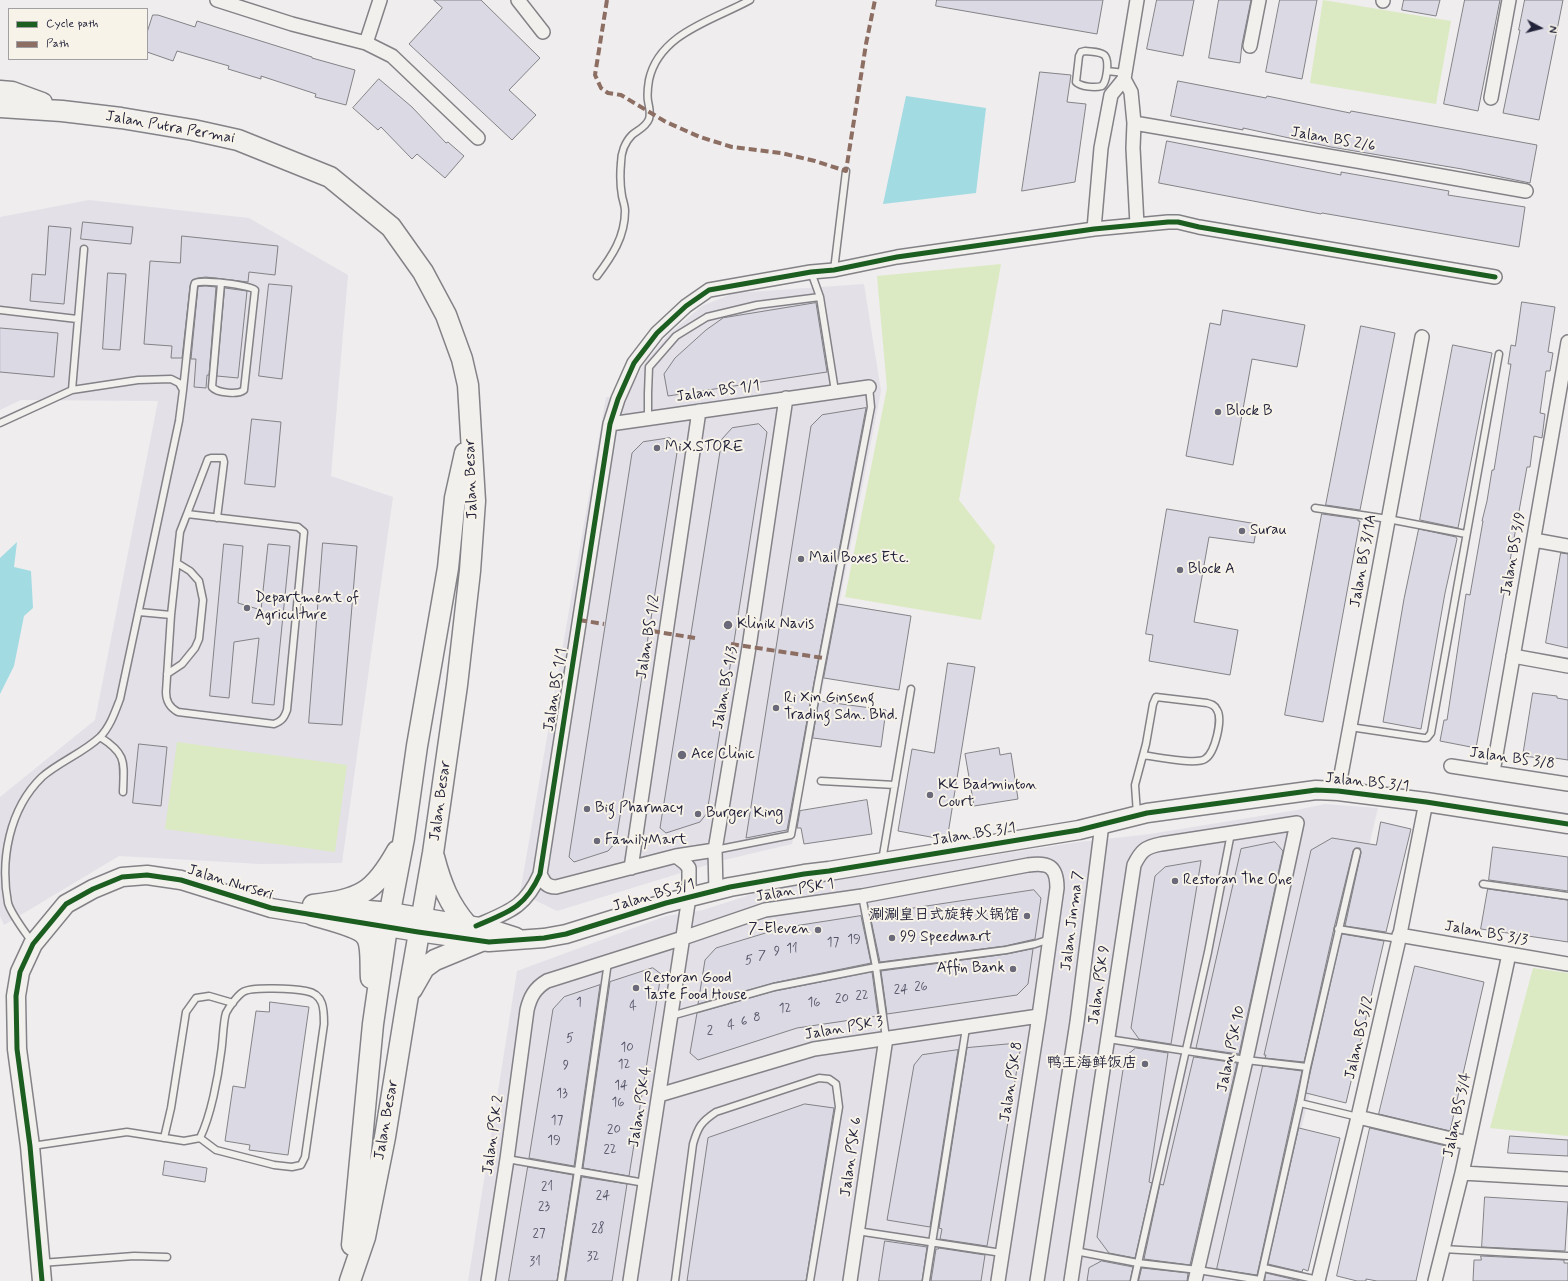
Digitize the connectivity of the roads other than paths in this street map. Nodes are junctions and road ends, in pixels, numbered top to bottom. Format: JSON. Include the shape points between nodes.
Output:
{"nodes":[{"id":1,"x":217,"y":0,"type":"edge"},
{"id":2,"x":380,"y":0,"type":"edge"},
{"id":3,"x":518,"y":0,"type":"edge"},
{"id":4,"x":750,"y":0,"type":"edge"},
{"id":5,"x":1137,"y":0,"type":"edge"},
{"id":6,"x":1259,"y":0,"type":"edge"},
{"id":7,"x":1509,"y":0,"type":"edge"},
{"id":8,"x":543,"y":32,"type":"dead end"},
{"id":9,"x":366,"y":43,"type":"junction"},
{"id":10,"x":1250,"y":46,"type":"dead end"},
{"id":11,"x":1107,"y":71,"type":"junction"},
{"id":12,"x":1124,"y":76,"type":"junction"},
{"id":13,"x":0,"y":91,"type":"edge"},
{"id":14,"x":1491,"y":98,"type":"dead end"},
{"id":15,"x":0,"y":107,"type":"edge"},
{"id":16,"x":62,"y":111,"type":"junction"},
{"id":17,"x":1134,"y":123,"type":"junction"},
{"id":18,"x":478,"y":138,"type":"dead end"},
{"id":19,"x":846,"y":171,"type":"dead end"},
{"id":20,"x":1526,"y":191,"type":"dead end"},
{"id":21,"x":1138,"y":225,"type":"junction"},
{"id":22,"x":1094,"y":229,"type":"junction"},
{"id":23,"x":84,"y":249,"type":"dead end"},
{"id":24,"x":834,"y":270,"type":"junction"},
{"id":25,"x":811,"y":272,"type":"junction"},
{"id":26,"x":597,"y":276,"type":"dead end"},
{"id":27,"x":1494,"y":277,"type":"dead end"},
{"id":28,"x":221,"y":283,"type":"junction"},
{"id":29,"x":820,"y":297,"type":"junction"},
{"id":30,"x":0,"y":310,"type":"edge"},
{"id":31,"x":77,"y":319,"type":"junction"},
{"id":32,"x":1422,"y":337,"type":"dead end"},
{"id":33,"x":1568,"y":342,"type":"edge"},
{"id":34,"x":1499,"y":354,"type":"dead end"},
{"id":35,"x":869,"y":387,"type":"joint"},
{"id":36,"x":72,"y":390,"type":"junction"},
{"id":37,"x":183,"y":390,"type":"junction"},
{"id":38,"x":835,"y":391,"type":"junction"},
{"id":39,"x":786,"y":398,"type":"junction"},
{"id":40,"x":699,"y":411,"type":"junction"},
{"id":41,"x":648,"y":418,"type":"junction"},
{"id":42,"x":0,"y":423,"type":"edge"},
{"id":43,"x":610,"y":424,"type":"junction"},
{"id":44,"x":470,"y":430,"type":"junction"},
{"id":45,"x":1315,"y":508,"type":"dead end"},
{"id":46,"x":187,"y":514,"type":"junction"},
{"id":47,"x":217,"y":518,"type":"junction"},
{"id":48,"x":1388,"y":519,"type":"junction"},
{"id":49,"x":1466,"y":534,"type":"junction"},
{"id":50,"x":1534,"y":540,"type":"junction"},
{"id":51,"x":1568,"y":546,"type":"edge"},
{"id":52,"x":177,"y":563,"type":"junction"},
{"id":53,"x":139,"y":612,"type":"junction"},
{"id":54,"x":171,"y":616,"type":"junction"},
{"id":55,"x":1512,"y":656,"type":"junction"},
{"id":56,"x":1568,"y":666,"type":"edge"},
{"id":57,"x":167,"y":674,"type":"junction"},
{"id":58,"x":910,"y":689,"type":"dead end"},
{"id":59,"x":1350,"y":727,"type":"junction"},
{"id":60,"x":100,"y":736,"type":"junction"},
{"id":61,"x":1144,"y":755,"type":"junction"},
{"id":62,"x":1452,"y":766,"type":"dead end"},
{"id":63,"x":1493,"y":772,"type":"junction"},
{"id":64,"x":821,"y":781,"type":"dead end"},
{"id":65,"x":1568,"y":784,"type":"edge"},
{"id":66,"x":895,"y":785,"type":"junction"},
{"id":67,"x":1338,"y":791,"type":"junction"},
{"id":68,"x":123,"y":792,"type":"dead end"},
{"id":69,"x":1426,"y":802,"type":"junction"},
{"id":70,"x":1137,"y":816,"type":"junction"},
{"id":71,"x":1297,"y":823,"type":"joint"},
{"id":72,"x":1102,"y":824,"type":"junction"},
{"id":73,"x":1568,"y":824,"type":"edge"},
{"id":74,"x":1231,"y":833,"type":"junction"},
{"id":75,"x":404,"y":838,"type":"junction"},
{"id":76,"x":715,"y":850,"type":"junction"},
{"id":77,"x":1357,"y":852,"type":"dead end"},
{"id":78,"x":433,"y":853,"type":"junction"},
{"id":79,"x":676,"y":856,"type":"junction"},
{"id":80,"x":882,"y":862,"type":"junction"},
{"id":81,"x":631,"y":868,"type":"junction"},
{"id":82,"x":540,"y":874,"type":"junction"},
{"id":83,"x":1483,"y":884,"type":"dead end"},
{"id":84,"x":1057,"y":888,"type":"joint"},
{"id":85,"x":716,"y":891,"type":"junction"},
{"id":86,"x":862,"y":896,"type":"junction"},
{"id":87,"x":1568,"y":896,"type":"edge"},
{"id":88,"x":689,"y":897,"type":"junction"},
{"id":89,"x":313,"y":910,"type":"junction"},
{"id":90,"x":389,"y":920,"type":"junction"},
{"id":91,"x":420,"y":925,"type":"junction"},
{"id":92,"x":1338,"y":929,"type":"junction"},
{"id":93,"x":474,"y":931,"type":"junction"},
{"id":94,"x":1399,"y":937,"type":"junction"},
{"id":95,"x":683,"y":938,"type":"junction"},
{"id":96,"x":1050,"y":939,"type":"junction"},
{"id":97,"x":32,"y":944,"type":"junction"},
{"id":98,"x":1508,"y":954,"type":"junction"},
{"id":99,"x":608,"y":962,"type":"junction"},
{"id":100,"x":1568,"y":964,"type":"edge"},
{"id":101,"x":876,"y":967,"type":"junction"},
{"id":102,"x":533,"y":993,"type":"joint"},
{"id":103,"x":406,"y":1001,"type":"junction"},
{"id":104,"x":233,"y":1003,"type":"junction"},
{"id":105,"x":671,"y":1016,"type":"junction"},
{"id":106,"x":1039,"y":1016,"type":"junction"},
{"id":107,"x":373,"y":1024,"type":"junction"},
{"id":108,"x":966,"y":1028,"type":"junction"},
{"id":109,"x":886,"y":1038,"type":"junction"},
{"id":110,"x":1108,"y":1039,"type":"junction"},
{"id":111,"x":1186,"y":1051,"type":"junction"},
{"id":112,"x":1246,"y":1060,"type":"junction"},
{"id":113,"x":1307,"y":1067,"type":"junction"},
{"id":114,"x":659,"y":1095,"type":"junction"},
{"id":115,"x":1300,"y":1103,"type":"junction"},
{"id":116,"x":1358,"y":1117,"type":"junction"},
{"id":117,"x":164,"y":1138,"type":"junction"},
{"id":118,"x":200,"y":1138,"type":"junction"},
{"id":119,"x":1468,"y":1143,"type":"junction"},
{"id":120,"x":30,"y":1146,"type":"junction"},
{"id":121,"x":507,"y":1159,"type":"junction"},
{"id":122,"x":578,"y":1171,"type":"junction"},
{"id":123,"x":1462,"y":1173,"type":"junction"},
{"id":124,"x":1568,"y":1178,"type":"edge"},
{"id":125,"x":645,"y":1182,"type":"junction"},
{"id":126,"x":857,"y":1231,"type":"junction"},
{"id":127,"x":932,"y":1242,"type":"junction"},
{"id":128,"x":1443,"y":1249,"type":"junction"},
{"id":129,"x":1075,"y":1251,"type":"junction"},
{"id":130,"x":1002,"y":1253,"type":"junction"},
{"id":131,"x":1568,"y":1256,"type":"edge"},
{"id":132,"x":167,"y":1257,"type":"dead end"},
{"id":133,"x":40,"y":1263,"type":"junction"},
{"id":134,"x":1138,"y":1263,"type":"junction"},
{"id":135,"x":1264,"y":1268,"type":"junction"},
{"id":136,"x":1196,"y":1276,"type":"edge"},
{"id":137,"x":1320,"y":1280,"type":"edge"},
{"id":138,"x":42,"y":1281,"type":"edge"},
{"id":139,"x":349,"y":1281,"type":"edge"},
{"id":140,"x":488,"y":1281,"type":"edge"},
{"id":141,"x":561,"y":1281,"type":"edge"},
{"id":142,"x":630,"y":1281,"type":"edge"},
{"id":143,"x":675,"y":1281,"type":"edge"},
{"id":144,"x":810,"y":1281,"type":"edge"},
{"id":145,"x":850,"y":1281,"type":"edge"},
{"id":146,"x":926,"y":1281,"type":"edge"},
{"id":147,"x":998,"y":1281,"type":"edge"},
{"id":148,"x":1037,"y":1281,"type":"edge"},
{"id":149,"x":1071,"y":1281,"type":"edge"},
{"id":150,"x":1134,"y":1281,"type":"edge"},
{"id":151,"x":1260,"y":1281,"type":"edge"},
{"id":152,"x":1435,"y":1281,"type":"edge"}],
"edges":[{"from":1,"to":9,"type":"street","via":[[292,24]]},
{"from":2,"to":9,"type":"street"},
{"from":3,"to":8,"type":"street"},
{"from":4,"to":26,"type":"lane","via":[[680,35],[660,55],[653,67],[649,80],[648,120],[624,145],[621,160],[620,178],[625,209],[622,233],[614,252]]},
{"from":5,"to":12,"type":"street"},
{"from":6,"to":10,"type":"street"},
{"from":7,"to":14,"type":"street"},
{"from":9,"to":18,"type":"street","via":[[392,56]]},
{"from":11,"to":11,"type":"lane","via":[[1102,86],[1080,86],[1076,82],[1081,52],[1101,52],[1108,61]]},
{"from":11,"to":12,"type":"lane"},
{"from":12,"to":17,"type":"street","via":[[1131,92]]},
{"from":12,"to":22,"type":"street","via":[[1111,95],[1101,148]]},
{"from":13,"to":16,"type":"main road","name":"Jalan Putra Permai","via":[[12,92]]},
{"from":15,"to":16,"type":"main road","name":"Jalan Putra Permai"},
{"from":16,"to":44,"type":"main road","name":"Jalan Putra Permai","via":[[179,127],[238,140],[330,177],[361,201],[391,227],[423,272],[446,314],[462,358],[468,385]]},
{"from":17,"to":20,"type":"street","name":"Jalan BS 2/6"},
{"from":17,"to":21,"type":"street"},
{"from":19,"to":24,"type":"lane"},
{"from":21,"to":22,"type":"street"},
{"from":21,"to":27,"type":"street","via":[[1178,222]]},
{"from":22,"to":24,"type":"street","via":[[898,257]]},
{"from":23,"to":31,"type":"lane"},
{"from":24,"to":25,"type":"street"},
{"from":25,"to":29,"type":"lane"},
{"from":25,"to":43,"type":"street","via":[[709,290],[686,306],[657,332],[634,363]]},
{"from":28,"to":28,"type":"lane","via":[[250,286],[255,290],[245,387],[241,392],[214,390],[212,384]]},
{"from":28,"to":37,"type":"lane","via":[[195,283]]},
{"from":29,"to":38,"type":"lane"},
{"from":29,"to":41,"type":"lane","via":[[757,305],[707,317],[676,336],[649,367]]},
{"from":30,"to":31,"type":"lane"},
{"from":31,"to":36,"type":"lane"},
{"from":32,"to":48,"type":"street","name":"Jalan BS 3/1A"},
{"from":33,"to":50,"type":"street","name":"Jalan BS 3/9"},
{"from":34,"to":49,"type":"lane"},
{"from":35,"to":38,"type":"street","name":"Jalan BS 1/1"},
{"from":35,"to":76,"type":"lane","via":[[871,407],[791,835]]},
{"from":36,"to":37,"type":"lane","via":[[138,380],[171,379],[179,383]]},
{"from":36,"to":42,"type":"lane"},
{"from":37,"to":53,"type":"lane","via":[[179,422]]},
{"from":38,"to":39,"type":"street","name":"Jalan BS 1/1"},
{"from":39,"to":40,"type":"street","name":"Jalan BS 1/1"},
{"from":39,"to":76,"type":"street","name":"Jalan BS 1/3","via":[[749,647]]},
{"from":40,"to":41,"type":"street","name":"Jalan BS 1/1"},
{"from":40,"to":81,"type":"street","name":"Jalan BS 1/2"},
{"from":41,"to":43,"type":"street","name":"Jalan BS 1/1"},
{"from":43,"to":82,"type":"street","name":"Jalan BS 1/1"},
{"from":44,"to":75,"type":"main road","name":"Jalan Besar","via":[[455,498],[448,568]]},
{"from":44,"to":78,"type":"main road","name":"Jalan Besar","via":[[475,501],[470,571]]},
{"from":45,"to":48,"type":"lane"},
{"from":46,"to":47,"type":"lane"},
{"from":46,"to":47,"type":"lane","via":[[208,459],[223,458]]},
{"from":46,"to":52,"type":"lane","via":[[180,532]]},
{"from":47,"to":57,"type":"lane","via":[[298,526],[304,532],[287,710],[284,718],[274,724],[178,712],[172,709],[166,699]]},
{"from":48,"to":49,"type":"lane"},
{"from":48,"to":59,"type":"street","name":"Jalan BS 3/1A"},
{"from":49,"to":59,"type":"lane","via":[[1429,736],[1424,738]]},
{"from":50,"to":51,"type":"street"},
{"from":50,"to":55,"type":"street","name":"Jalan BS 3/9"},
{"from":52,"to":54,"type":"lane"},
{"from":52,"to":57,"type":"lane","via":[[190,571],[198,581],[203,600],[199,639],[195,648],[182,664]]},
{"from":53,"to":54,"type":"lane"},
{"from":53,"to":60,"type":"lane","via":[[120,700],[112,719]]},
{"from":54,"to":57,"type":"lane"},
{"from":55,"to":56,"type":"street"},
{"from":55,"to":63,"type":"street","name":"Jalan BS 3/9"},
{"from":58,"to":66,"type":"lane"},
{"from":59,"to":67,"type":"street","name":"Jalan BS 3/1A"},
{"from":60,"to":68,"type":"lane","via":[[118,750],[123,760]]},
{"from":60,"to":97,"type":"lane","via":[[43,777],[22,804],[5,841],[2,875],[8,905]]},
{"from":61,"to":61,"type":"lane","via":[[1152,704],[1156,697],[1207,703],[1214,705],[1218,710],[1214,747],[1205,759],[1199,762]]},
{"from":61,"to":70,"type":"lane","via":[[1135,785]]},
{"from":62,"to":63,"type":"street","name":"Jalan BS 3/8"},
{"from":63,"to":65,"type":"street","name":"Jalan BS 3/8"},
{"from":64,"to":66,"type":"lane"},
{"from":66,"to":80,"type":"lane"},
{"from":67,"to":69,"type":"street","name":"Jalan BS 3/1"},
{"from":67,"to":70,"type":"street","name":"Jalan BS 3/1","via":[[1316,790],[1240,799]]},
{"from":69,"to":73,"type":"street","name":"Jalan BS 3/1"},
{"from":69,"to":94,"type":"street","name":"Jalan BS 3/2"},
{"from":70,"to":72,"type":"street","name":"Jalan BS 3/1"},
{"from":71,"to":74,"type":"street","name":"Jalan PSK 9"},
{"from":71,"to":112,"type":"street","name":"Jalan PSK 10"},
{"from":72,"to":80,"type":"street","name":"Jalan BS 3/1"},
{"from":72,"to":148,"type":"street","name":"Jalan Jinma 7","via":[[1077,1022]]},
{"from":74,"to":110,"type":"street","name":"Jalan PSK 9","via":[[1149,846],[1139,855],[1134,865]]},
{"from":74,"to":111,"type":"lane"},
{"from":75,"to":89,"type":"main road","via":[[385,872],[366,892]]},
{"from":75,"to":90,"type":"main road","name":"Jalan Besar"},
{"from":76,"to":79,"type":"street"},
{"from":76,"to":85,"type":"street","name":"Jalan BS 1/3"},
{"from":77,"to":92,"type":"lane"},
{"from":78,"to":91,"type":"main road","name":"Jalan Besar"},
{"from":78,"to":93,"type":"main road","via":[[450,902]]},
{"from":79,"to":81,"type":"street"},
{"from":79,"to":88,"type":"street","name":"Jalan PSK 4","via":[[689,868]]},
{"from":80,"to":85,"type":"street","name":"Jalan BS 3/1"},
{"from":81,"to":82,"type":"street","via":[[556,887],[545,884]]},
{"from":82,"to":93,"type":"street","name":"Jalan BS 1/1","via":[[528,896],[519,905]]},
{"from":83,"to":87,"type":"lane"},
{"from":84,"to":86,"type":"street","name":"Jalan PSK 1","via":[[1055,872],[1047,865],[1034,864]]},
{"from":84,"to":96,"type":"street","name":"Jalan PSK 8"},
{"from":85,"to":88,"type":"street","name":"Jalan BS 3/1"},
{"from":86,"to":95,"type":"street","name":"Jalan PSK 1","via":[[765,910]]},
{"from":86,"to":101,"type":"lane"},
{"from":88,"to":93,"type":"street","name":"Jalan BS 3/1","via":[[566,934],[544,938],[489,942]]},
{"from":88,"to":95,"type":"street","name":"Jalan PSK 4"},
{"from":89,"to":90,"type":"street","name":"Jalan Nurseri"},
{"from":89,"to":97,"type":"street","name":"Jalan Nurseri","via":[[272,908],[180,880],[147,875],[122,877],[66,904]]},
{"from":89,"to":107,"type":"main road","via":[[361,931],[367,937]]},
{"from":90,"to":91,"type":"street","name":"Jalan BS 3/1"},
{"from":90,"to":107,"type":"main road","name":"Jalan Besar"},
{"from":91,"to":93,"type":"street","name":"Jalan BS 3/1"},
{"from":91,"to":103,"type":"main road","name":"Jalan Besar"},
{"from":92,"to":94,"type":"lane"},
{"from":92,"to":113,"type":"lane"},
{"from":93,"to":103,"type":"main road","via":[[464,949],[435,960],[424,968]]},
{"from":94,"to":98,"type":"street","name":"Jalan BS 3/3"},
{"from":94,"to":116,"type":"street","name":"Jalan BS 3/2"},
{"from":95,"to":99,"type":"street","name":"Jalan PSK 1"},
{"from":95,"to":105,"type":"street","name":"Jalan PSK 4"},
{"from":96,"to":101,"type":"lane","via":[[1006,950]]},
{"from":96,"to":106,"type":"street","name":"Jalan PSK 8"},
{"from":97,"to":120,"type":"street","name":"Jalan Nurseri","via":[[20,972],[16,996],[17,1048]]},
{"from":98,"to":100,"type":"street","name":"Jalan BS 3/3"},
{"from":98,"to":119,"type":"street","name":"Jalan BS 3/4"},
{"from":99,"to":102,"type":"street","name":"Jalan PSK 1","via":[[547,981]]},
{"from":99,"to":122,"type":"lane"},
{"from":101,"to":105,"type":"lane","via":[[774,987]]},
{"from":101,"to":109,"type":"lane"},
{"from":102,"to":121,"type":"street","name":"Jalan PSK 2","via":[[527,1010]]},
{"from":103,"to":139,"type":"main road","name":"Jalan Besar","via":[[385,1137],[367,1229]]},
{"from":104,"to":117,"type":"lane","via":[[209,996],[196,998],[186,1012]]},
{"from":104,"to":118,"type":"lane","via":[[226,1014],[209,1116]]},
{"from":104,"to":118,"type":"lane","via":[[244,991],[258,988],[313,992],[324,1007],[324,1024],[305,1157],[301,1165],[274,1165],[216,1150]]},
{"from":105,"to":114,"type":"street","name":"Jalan PSK 4"},
{"from":106,"to":108,"type":"street","name":"Jalan PSK 3"},
{"from":106,"to":130,"type":"street","name":"Jalan PSK 8"},
{"from":107,"to":139,"type":"main road","name":"Jalan Besar"},
{"from":108,"to":109,"type":"street","name":"Jalan PSK 3"},
{"from":108,"to":127,"type":"lane"},
{"from":109,"to":114,"type":"street","name":"Jalan PSK 3","via":[[814,1049]]},
{"from":109,"to":126,"type":"street","name":"Jalan PSK 6"},
{"from":110,"to":111,"type":"lane"},
{"from":110,"to":129,"type":"street","name":"Jalan PSK 9"},
{"from":111,"to":112,"type":"lane"},
{"from":111,"to":134,"type":"lane"},
{"from":112,"to":113,"type":"lane"},
{"from":112,"to":136,"type":"street","name":"Jalan PSK 10"},
{"from":113,"to":115,"type":"lane"},
{"from":114,"to":125,"type":"street","name":"Jalan PSK 4"},
{"from":115,"to":116,"type":"lane"},
{"from":115,"to":135,"type":"lane"},
{"from":116,"to":119,"type":"street"},
{"from":116,"to":137,"type":"street","name":"Jalan BS 3/2"},
{"from":117,"to":118,"type":"lane","via":[[184,1141]]},
{"from":117,"to":120,"type":"lane","via":[[127,1132]]},
{"from":119,"to":123,"type":"street","name":"Jalan BS 3/4"},
{"from":120,"to":133,"type":"street","name":"Jalan Nurseri"},
{"from":121,"to":122,"type":"lane"},
{"from":121,"to":140,"type":"street","name":"Jalan PSK 2"},
{"from":122,"to":125,"type":"lane"},
{"from":122,"to":141,"type":"lane"},
{"from":123,"to":124,"type":"street"},
{"from":123,"to":128,"type":"street","name":"Jalan BS 3/4"},
{"from":125,"to":142,"type":"street","name":"Jalan PSK 4"},
{"from":126,"to":127,"type":"lane"},
{"from":126,"to":145,"type":"street","name":"Jalan PSK 6"},
{"from":127,"to":130,"type":"lane"},
{"from":127,"to":146,"type":"lane"},
{"from":128,"to":131,"type":"lane"},
{"from":128,"to":152,"type":"street","name":"Jalan BS 3/4"},
{"from":129,"to":134,"type":"lane"},
{"from":129,"to":149,"type":"street","name":"Jalan PSK 9"},
{"from":130,"to":147,"type":"street","name":"Jalan PSK 8"},
{"from":132,"to":133,"type":"lane","via":[[134,1256]]},
{"from":133,"to":138,"type":"street","name":"Jalan Nurseri"},
{"from":134,"to":136,"type":"lane"},
{"from":134,"to":150,"type":"lane"},
{"from":135,"to":137,"type":"lane"},
{"from":135,"to":151,"type":"lane"},
{"from":136,"to":151,"type":"lane"},
{"from":143,"to":144,"type":"lane","via":[[694,1144],[697,1130],[703,1121],[716,1112],[807,1081],[829,1078],[836,1084],[839,1107]]}]}
